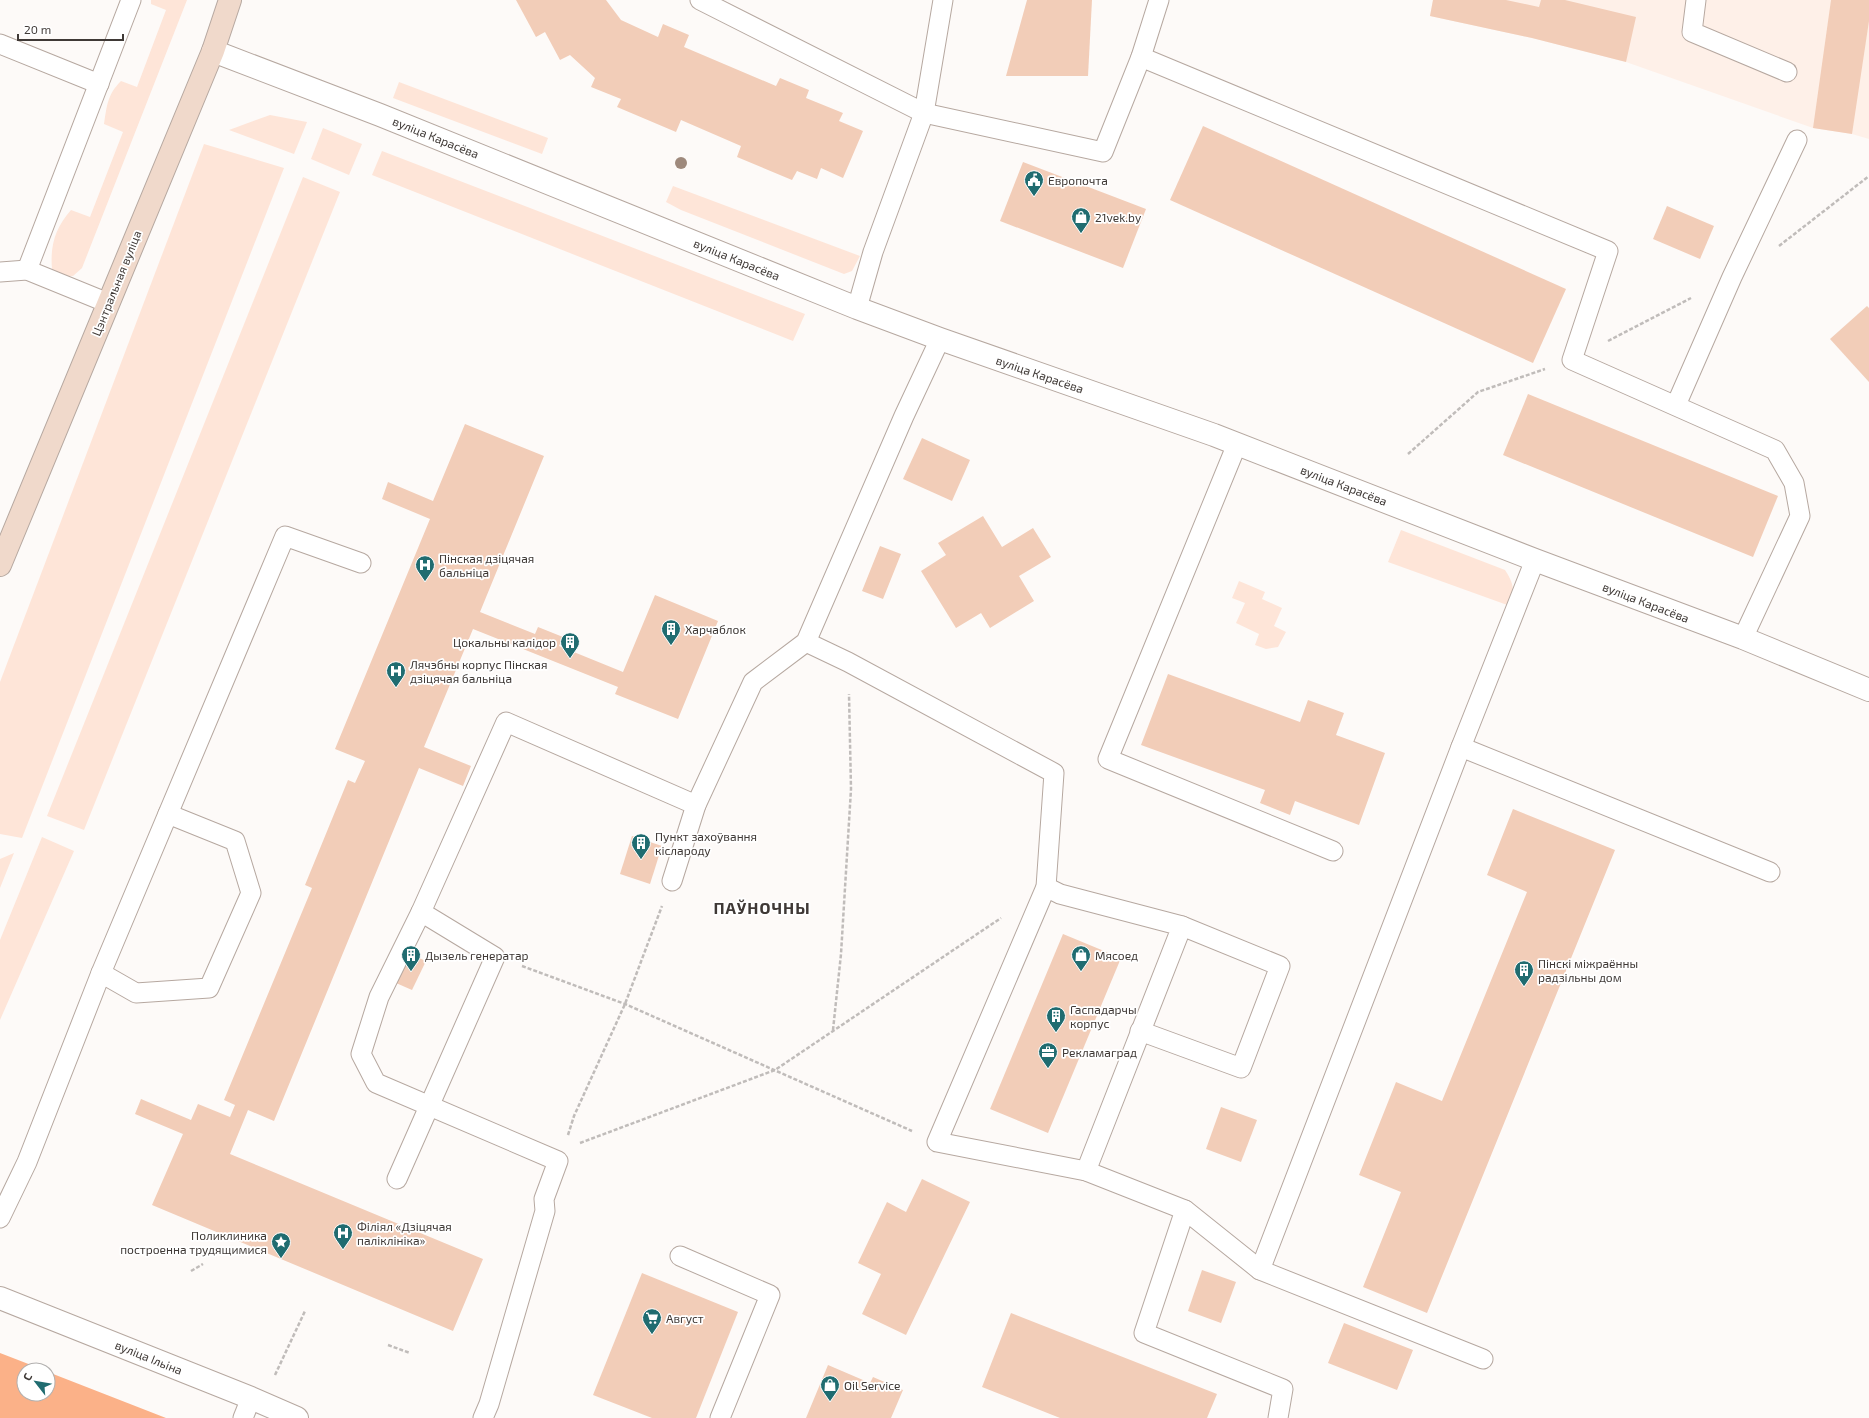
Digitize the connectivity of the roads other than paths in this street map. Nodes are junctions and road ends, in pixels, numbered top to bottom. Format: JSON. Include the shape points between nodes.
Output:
{"nodes":[{"id":1,"x":131,"y":0,"type":"edge"},
{"id":2,"x":230,"y":0,"type":"edge"},
{"id":3,"x":700,"y":0,"type":"edge"},
{"id":4,"x":943,"y":0,"type":"edge"},
{"id":5,"x":1159,"y":0,"type":"edge"},
{"id":6,"x":1696,"y":0,"type":"edge"},
{"id":7,"x":0,"y":44,"type":"edge"},
{"id":8,"x":213,"y":51,"type":"junction"},
{"id":9,"x":1141,"y":57,"type":"junction"},
{"id":10,"x":1787,"y":72,"type":"dead end"},
{"id":11,"x":99,"y":84,"type":"junction"},
{"id":12,"x":924,"y":113,"type":"junction"},
{"id":13,"x":1797,"y":140,"type":"dead end"},
{"id":14,"x":27,"y":270,"type":"junction"},
{"id":15,"x":0,"y":272,"type":"edge"},
{"id":16,"x":108,"y":303,"type":"junction"},
{"id":17,"x":857,"y":308,"type":"junction"},
{"id":18,"x":940,"y":339,"type":"junction"},
{"id":19,"x":1676,"y":405,"type":"junction"},
{"id":20,"x":1237,"y":444,"type":"junction"},
{"id":21,"x":1535,"y":560,"type":"junction"},
{"id":22,"x":361,"y":564,"type":"dead end"},
{"id":23,"x":0,"y":566,"type":"edge"},
{"id":24,"x":1743,"y":638,"type":"junction"},
{"id":25,"x":806,"y":642,"type":"junction"},
{"id":26,"x":1869,"y":690,"type":"edge"},
{"id":27,"x":1461,"y":747,"type":"junction"},
{"id":28,"x":696,"y":804,"type":"junction"},
{"id":29,"x":168,"y":814,"type":"junction"},
{"id":30,"x":1333,"y":851,"type":"dead end"},
{"id":31,"x":1770,"y":872,"type":"dead end"},
{"id":32,"x":672,"y":881,"type":"road end"},
{"id":33,"x":1046,"y":887,"type":"junction"},
{"id":34,"x":421,"y":912,"type":"junction"},
{"id":35,"x":1182,"y":926,"type":"junction"},
{"id":36,"x":101,"y":973,"type":"junction"},
{"id":37,"x":1140,"y":1031,"type":"junction"},
{"id":38,"x":428,"y":1107,"type":"junction"},
{"id":39,"x":1086,"y":1171,"type":"junction"},
{"id":40,"x":397,"y":1179,"type":"dead end"},
{"id":41,"x":1184,"y":1210,"type":"junction"},
{"id":42,"x":0,"y":1218,"type":"edge"},
{"id":43,"x":680,"y":1256,"type":"dead end"},
{"id":44,"x":1260,"y":1270,"type":"junction"},
{"id":45,"x":0,"y":1298,"type":"edge"},
{"id":46,"x":1483,"y":1359,"type":"dead end"},
{"id":47,"x":251,"y":1398,"type":"junction"},
{"id":48,"x":243,"y":1418,"type":"edge"},
{"id":49,"x":297,"y":1418,"type":"edge"},
{"id":50,"x":483,"y":1418,"type":"edge"},
{"id":51,"x":720,"y":1418,"type":"edge"},
{"id":52,"x":1278,"y":1418,"type":"edge"}],
"edges":[{"from":1,"to":11,"type":"lane"},
{"from":2,"to":8,"type":"main road","name":"Цэнтральная вуліца"},
{"from":3,"to":12,"type":"lane"},
{"from":4,"to":12,"type":"lane"},
{"from":5,"to":9,"type":"lane"},
{"from":6,"to":10,"type":"lane","via":[[1692,32]]},
{"from":7,"to":11,"type":"lane"},
{"from":8,"to":16,"type":"main road","name":"Цэнтральная вуліца"},
{"from":8,"to":17,"type":"street","name":"вуліца Карасёва","via":[[388,118]]},
{"from":9,"to":12,"type":"lane","via":[[1103,152]]},
{"from":9,"to":19,"type":"lane","via":[[1608,251],[1572,360]]},
{"from":11,"to":14,"type":"lane"},
{"from":12,"to":17,"type":"lane","via":[[873,252]]},
{"from":13,"to":19,"type":"lane","via":[[1732,277]]},
{"from":14,"to":15,"type":"lane"},
{"from":14,"to":16,"type":"lane"},
{"from":16,"to":23,"type":"main road","name":"Цэнтральная вуліца"},
{"from":17,"to":18,"type":"street","name":"вуліца Карасёва"},
{"from":18,"to":20,"type":"street","name":"вуліца Карасёва"},
{"from":18,"to":25,"type":"lane"},
{"from":19,"to":24,"type":"lane","via":[[1775,450],[1794,483],[1800,516]]},
{"from":20,"to":21,"type":"street","name":"вуліца Карасёва"},
{"from":20,"to":30,"type":"lane","via":[[1108,759]]},
{"from":21,"to":24,"type":"street","name":"вуліца Карасёва"},
{"from":21,"to":27,"type":"lane"},
{"from":22,"to":29,"type":"lane","via":[[285,536]]},
{"from":24,"to":26,"type":"street","name":"вуліца Карасёва"},
{"from":25,"to":28,"type":"lane","via":[[753,682]]},
{"from":25,"to":33,"type":"lane","via":[[1054,773]]},
{"from":27,"to":31,"type":"lane"},
{"from":27,"to":44,"type":"lane"},
{"from":28,"to":32,"type":"lane"},
{"from":28,"to":34,"type":"lane","via":[[506,722]]},
{"from":29,"to":36,"type":"lane"},
{"from":29,"to":36,"type":"lane","via":[[235,841],[251,893],[208,988],[136,993]]},
{"from":33,"to":35,"type":"lane","via":[[1060,894]]},
{"from":33,"to":39,"type":"lane","via":[[937,1142]]},
{"from":34,"to":38,"type":"lane","via":[[379,998],[361,1054],[376,1083]]},
{"from":34,"to":38,"type":"lane","via":[[495,957]]},
{"from":35,"to":37,"type":"lane"},
{"from":35,"to":37,"type":"lane","via":[[1280,966],[1241,1068]]},
{"from":36,"to":42,"type":"lane","via":[[27,1162]]},
{"from":37,"to":39,"type":"lane"},
{"from":38,"to":40,"type":"lane"},
{"from":38,"to":50,"type":"lane","via":[[558,1162],[544,1198],[545,1211]]},
{"from":39,"to":41,"type":"lane"},
{"from":41,"to":44,"type":"lane"},
{"from":41,"to":52,"type":"lane","via":[[1144,1333],[1283,1389]]},
{"from":43,"to":51,"type":"lane","via":[[770,1295]]},
{"from":44,"to":46,"type":"lane"},
{"from":45,"to":47,"type":"street","name":"вуліца Ільіна"},
{"from":47,"to":48,"type":"lane"},
{"from":47,"to":49,"type":"street","name":"вуліца Ільіна"}]}
